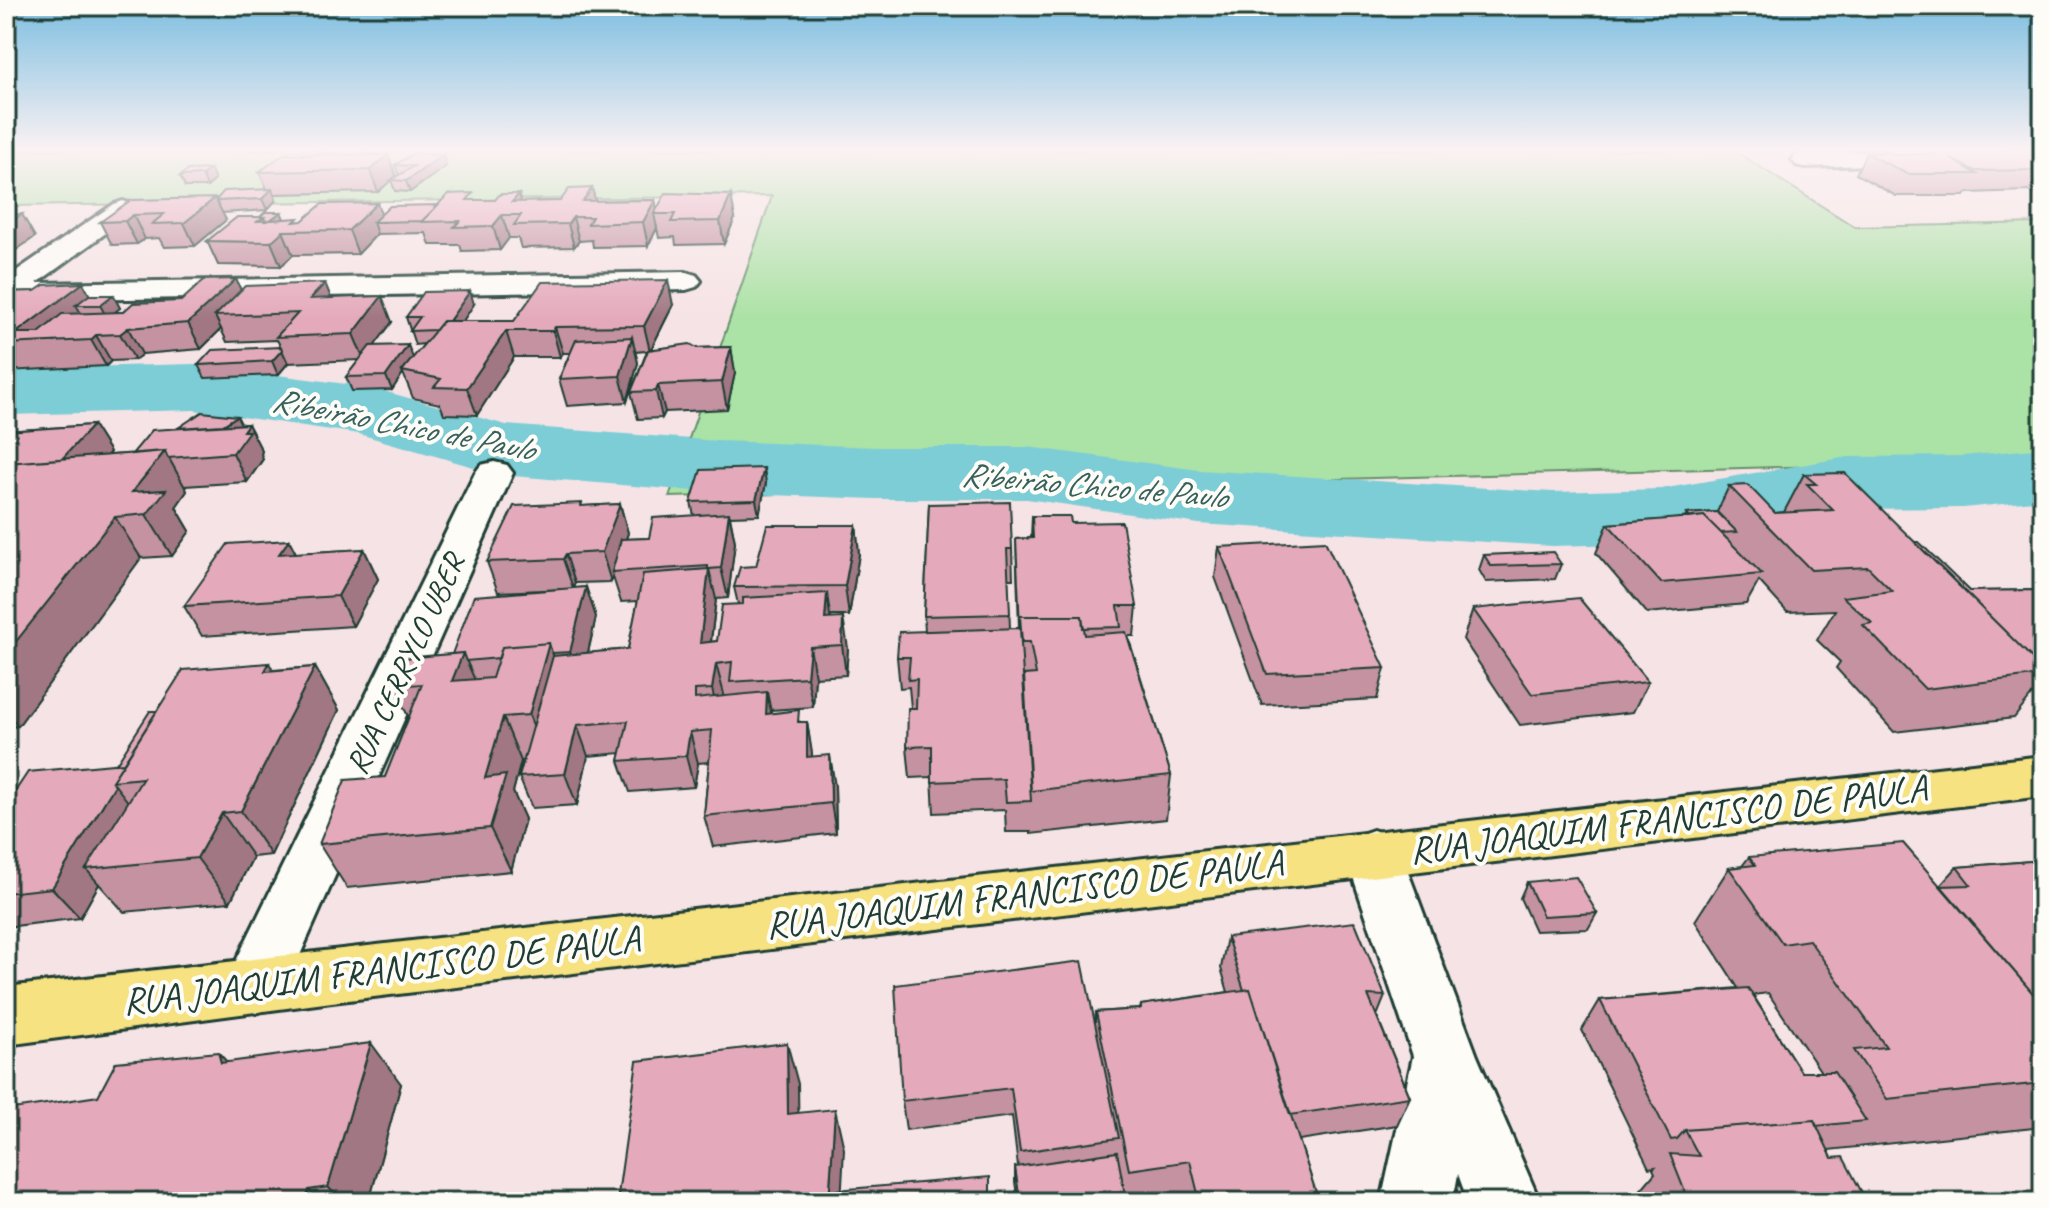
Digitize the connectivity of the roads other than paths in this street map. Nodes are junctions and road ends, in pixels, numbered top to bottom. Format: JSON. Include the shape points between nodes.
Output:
{"nodes":[{"id":1,"x":123,"y":209,"type":"edge"},
{"id":2,"x":686,"y":281,"type":"dead end"},
{"id":3,"x":6,"y":292,"type":"edge"},
{"id":4,"x":494,"y":473,"type":"dead end"},
{"id":5,"x":2043,"y":776,"type":"edge"},
{"id":6,"x":1373,"y":853,"type":"junction"},
{"id":7,"x":256,"y":985,"type":"junction"},
{"id":8,"x":6,"y":1016,"type":"edge"},
{"id":9,"x":1445,"y":1056,"type":"junction"},
{"id":10,"x":1417,"y":1202,"type":"edge"},
{"id":11,"x":1504,"y":1202,"type":"edge"}],
"edges":[{"from":1,"to":3,"type":"street"},
{"from":2,"to":3,"type":"street"},
{"from":4,"to":7,"type":"street","name":"RUA CERRYLO UBER"},
{"from":5,"to":6,"type":"main road","name":"RUA JOAQUIM FRANCISCO DE PAULA"},
{"from":6,"to":7,"type":"main road","name":"RUA JOAQUIM FRANCISCO DE PAULA"},
{"from":6,"to":9,"type":"street"},
{"from":7,"to":8,"type":"main road","name":"RUA JOAQUIM FRANCISCO DE PAULA"},
{"from":9,"to":10,"type":"street"},
{"from":9,"to":11,"type":"street"}]}
